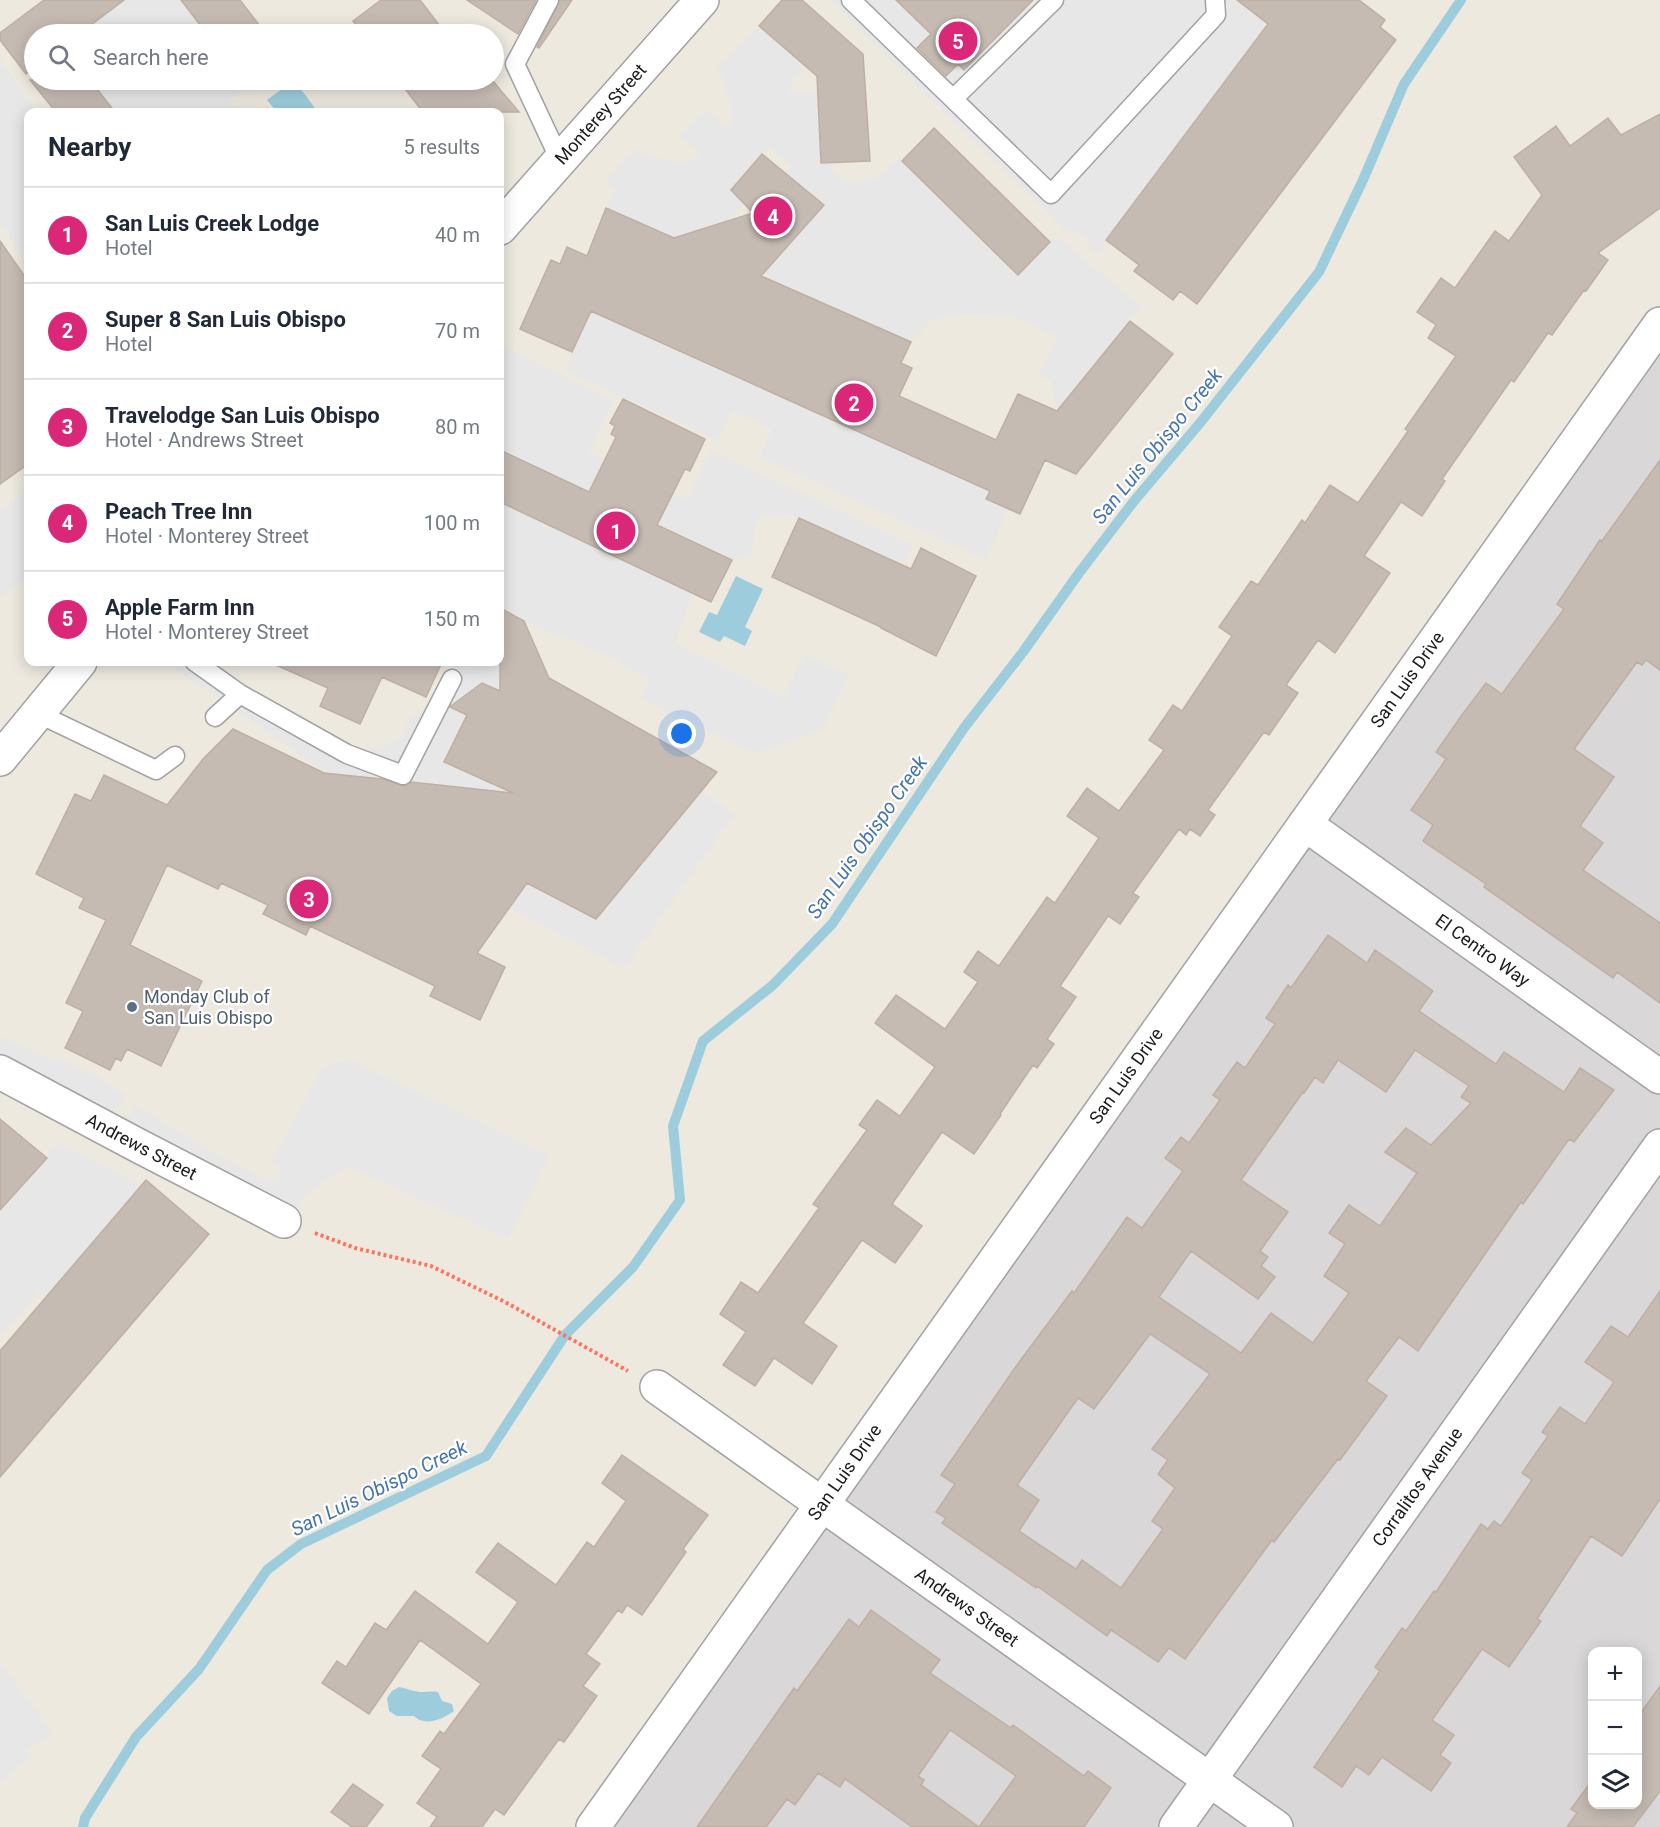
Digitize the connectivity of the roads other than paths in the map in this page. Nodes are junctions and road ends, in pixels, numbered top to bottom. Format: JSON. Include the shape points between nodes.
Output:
{"nodes":[{"id":1,"x":549,"y":0,"type":"edge"},
{"id":2,"x":702,"y":0,"type":"edge"},
{"id":3,"x":851,"y":0,"type":"edge"},
{"id":4,"x":1054,"y":0,"type":"edge"},
{"id":5,"x":1215,"y":0,"type":"edge"},
{"id":6,"x":952,"y":99,"type":"junction"},
{"id":7,"x":560,"y":160,"type":"junction"},
{"id":8,"x":504,"y":223,"type":"edge"},
{"id":9,"x":1660,"y":324,"type":"edge"},
{"id":10,"x":77,"y":666,"type":"edge"},
{"id":11,"x":201,"y":666,"type":"edge"},
{"id":12,"x":453,"y":679,"type":"dead end"},
{"id":13,"x":240,"y":694,"type":"junction"},
{"id":14,"x":37,"y":713,"type":"junction"},
{"id":15,"x":215,"y":717,"type":"dead end"},
{"id":16,"x":175,"y":756,"type":"dead end"},
{"id":17,"x":0,"y":759,"type":"edge"},
{"id":18,"x":1305,"y":824,"type":"junction"},
{"id":19,"x":0,"y":1072,"type":"edge"},
{"id":20,"x":1660,"y":1077,"type":"edge"},
{"id":21,"x":1660,"y":1146,"type":"edge"},
{"id":22,"x":284,"y":1221,"type":"road end"},
{"id":23,"x":646,"y":1381,"type":"road end"},
{"id":24,"x":822,"y":1504,"type":"junction"},
{"id":25,"x":1209,"y":1780,"type":"junction"},
{"id":26,"x":593,"y":1827,"type":"edge"},
{"id":27,"x":1176,"y":1827,"type":"edge"},
{"id":28,"x":1276,"y":1827,"type":"edge"}],
"edges":[{"from":1,"to":7,"type":"lane","via":[[515,64]]},
{"from":2,"to":7,"type":"street","name":"Monterey Street"},
{"from":3,"to":6,"type":"lane"},
{"from":4,"to":6,"type":"lane"},
{"from":5,"to":6,"type":"lane","via":[[1216,15],[1051,194]]},
{"from":7,"to":8,"type":"street","name":"Monterey Street"},
{"from":9,"to":18,"type":"street","name":"San Luis Drive"},
{"from":10,"to":14,"type":"street"},
{"from":11,"to":13,"type":"lane"},
{"from":12,"to":13,"type":"lane","via":[[403,775],[347,754]]},
{"from":13,"to":15,"type":"lane"},
{"from":14,"to":16,"type":"lane","via":[[156,770]]},
{"from":14,"to":17,"type":"street"},
{"from":18,"to":20,"type":"street","name":"El Centro Way"},
{"from":18,"to":24,"type":"street","name":"San Luis Drive"},
{"from":19,"to":22,"type":"street","name":"Andrews Street"},
{"from":21,"to":25,"type":"street","name":"Corralitos Avenue"},
{"from":23,"to":24,"type":"street","name":"Andrews Street"},
{"from":24,"to":25,"type":"street","name":"Andrews Street"},
{"from":24,"to":26,"type":"street","name":"San Luis Drive"},
{"from":25,"to":27,"type":"street","name":"Corralitos Avenue"},
{"from":25,"to":28,"type":"street","name":"Andrews Street"}]}
